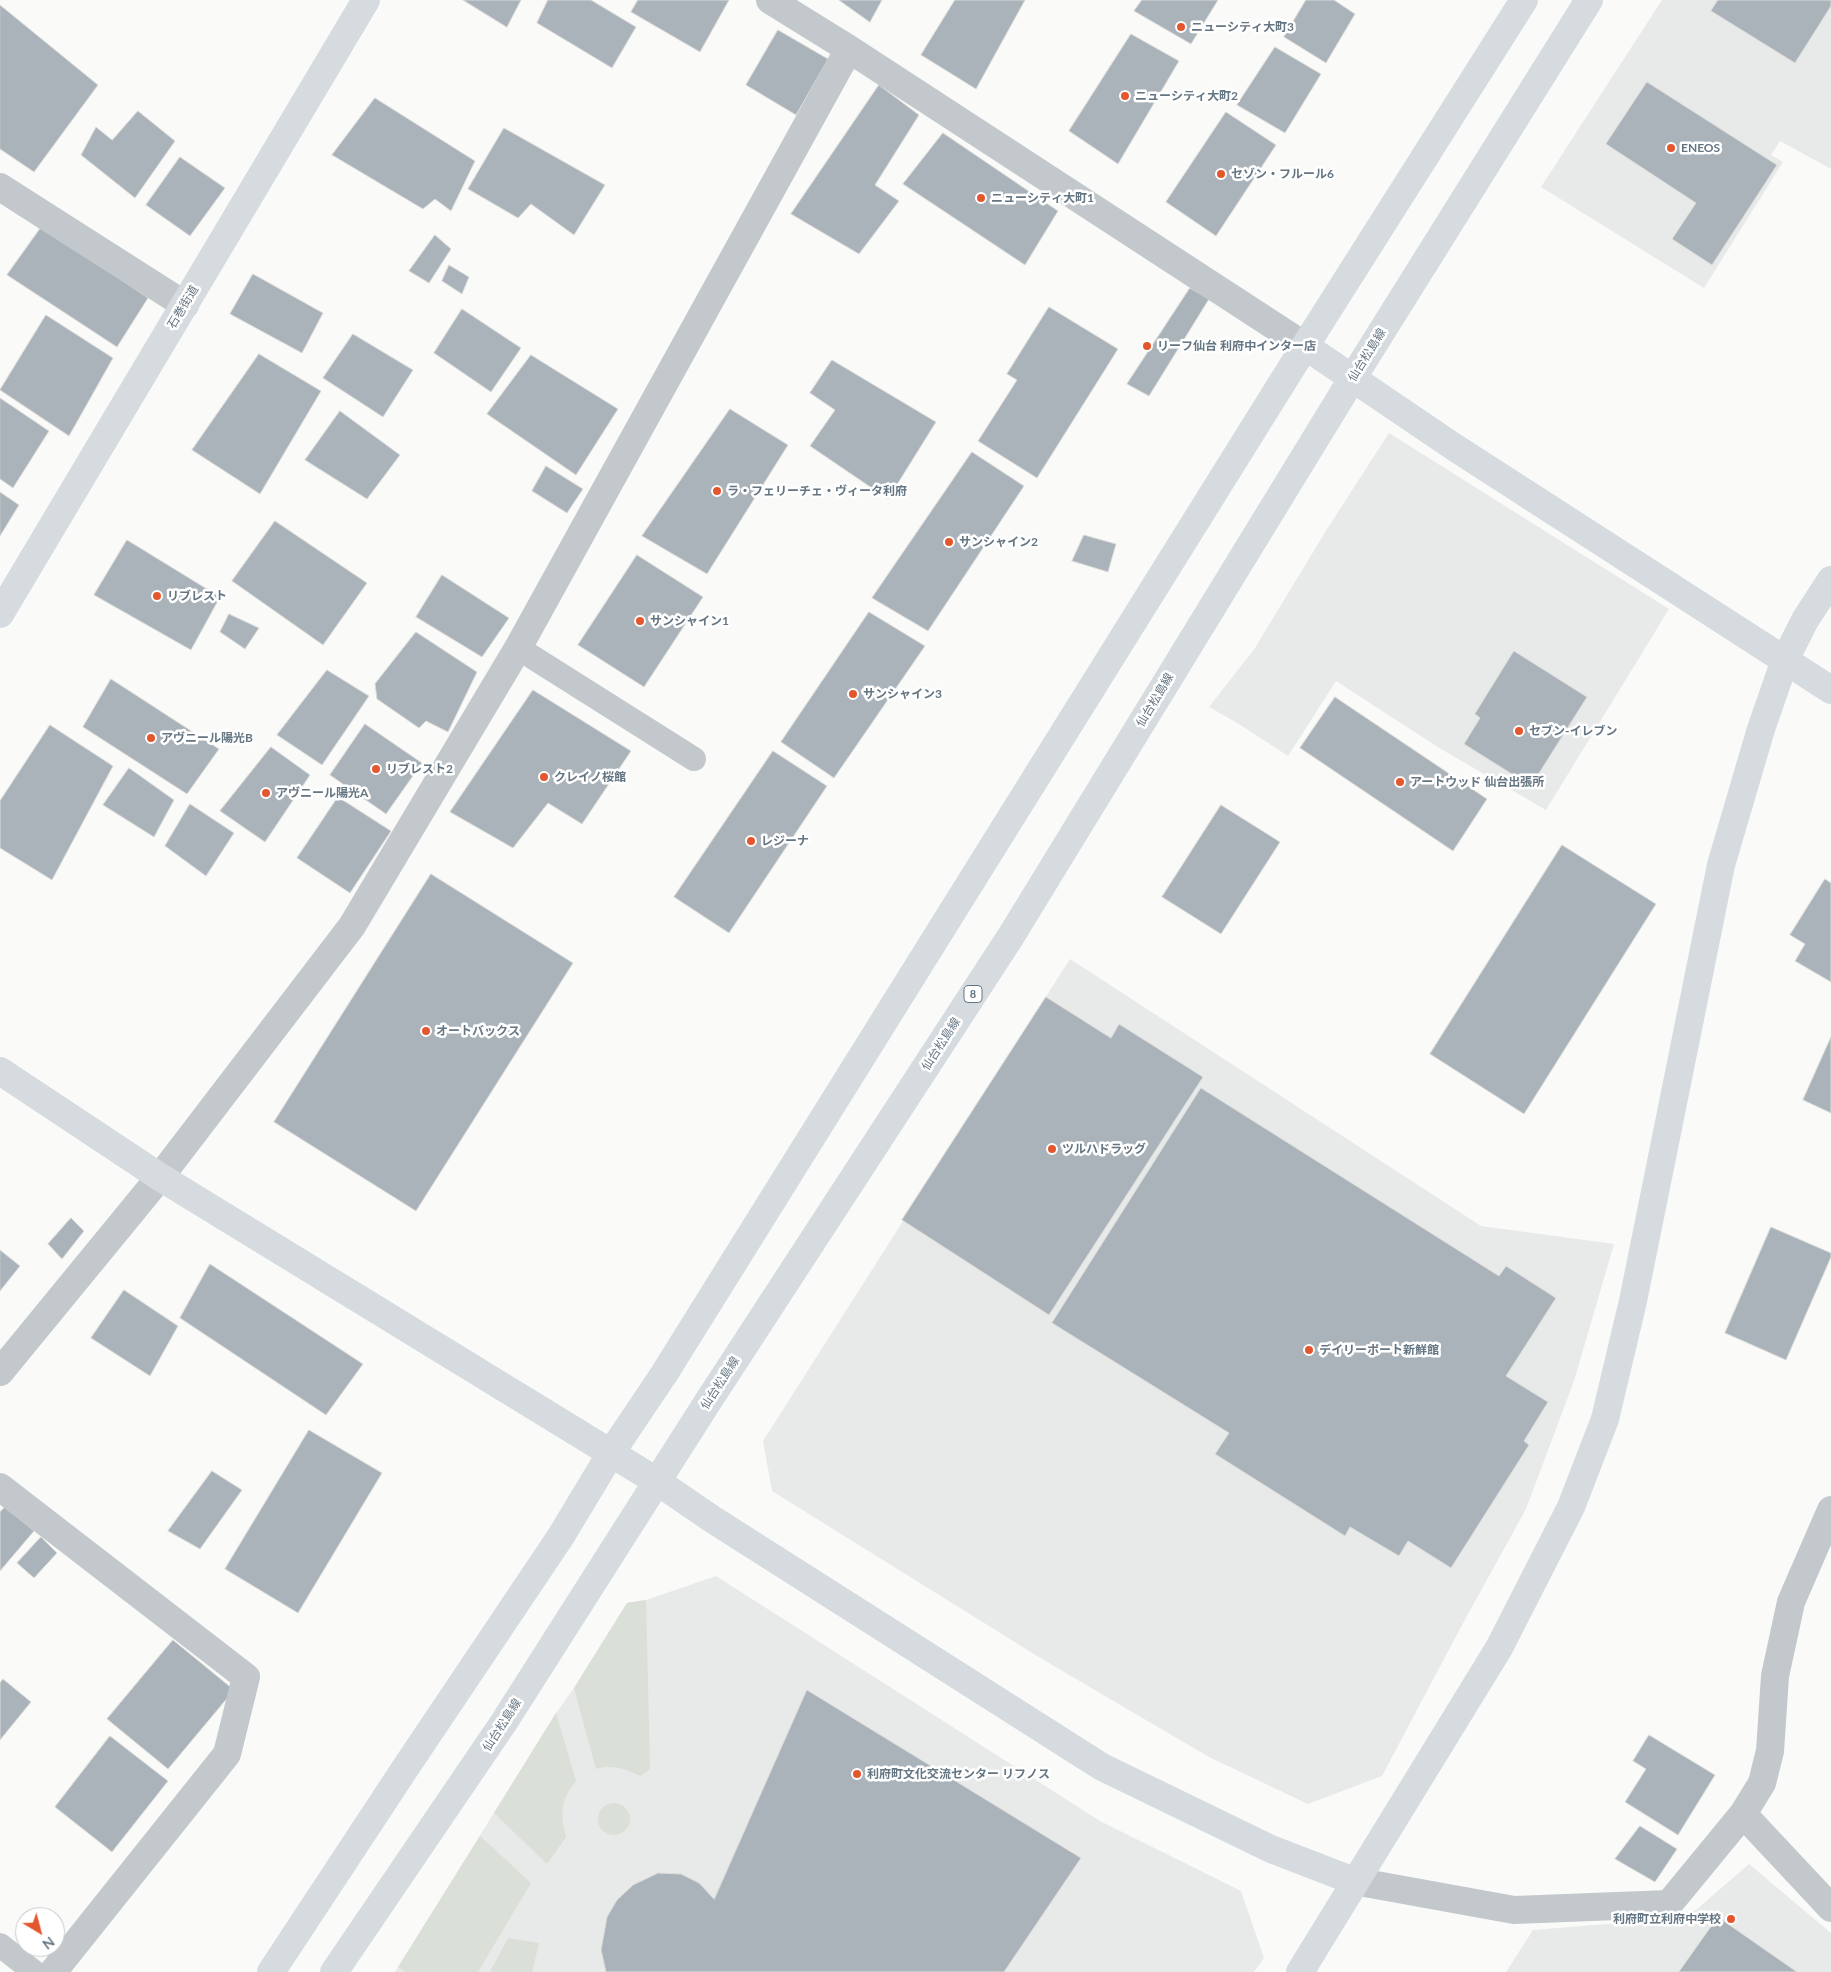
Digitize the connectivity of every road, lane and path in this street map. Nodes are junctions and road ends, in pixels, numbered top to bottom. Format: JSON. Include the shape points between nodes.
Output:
{"nodes":[{"id":1,"x":366,"y":0,"type":"edge"},
{"id":2,"x":770,"y":0,"type":"edge"},
{"id":3,"x":1524,"y":0,"type":"edge"},
{"id":4,"x":1589,"y":0,"type":"edge"},
{"id":5,"x":849,"y":49,"type":"junction"},
{"id":6,"x":0,"y":186,"type":"edge"},
{"id":7,"x":184,"y":305,"type":"junction"},
{"id":8,"x":1305,"y":346,"type":"junction"},
{"id":9,"x":1352,"y":379,"type":"junction"},
{"id":10,"x":1831,"y":580,"type":"edge"},
{"id":11,"x":0,"y":614,"type":"edge"},
{"id":12,"x":518,"y":648,"type":"junction"},
{"id":13,"x":1785,"y":660,"type":"junction"},
{"id":14,"x":1831,"y":690,"type":"edge"},
{"id":15,"x":694,"y":759,"type":"dead end"},
{"id":16,"x":0,"y":1072,"type":"edge"},
{"id":17,"x":160,"y":1176,"type":"junction"},
{"id":18,"x":0,"y":1372,"type":"edge"},
{"id":19,"x":611,"y":1453,"type":"junction"},
{"id":20,"x":658,"y":1482,"type":"junction"},
{"id":21,"x":0,"y":1487,"type":"edge"},
{"id":22,"x":1831,"y":1510,"type":"edge"},
{"id":23,"x":1743,"y":1814,"type":"junction"},
{"id":24,"x":1354,"y":1882,"type":"junction"},
{"id":25,"x":1831,"y":1908,"type":"edge"},
{"id":26,"x":0,"y":1945,"type":"edge"},
{"id":27,"x":34,"y":1972,"type":"edge"},
{"id":28,"x":53,"y":1972,"type":"edge"},
{"id":29,"x":271,"y":1972,"type":"edge"},
{"id":30,"x":334,"y":1972,"type":"edge"},
{"id":31,"x":1300,"y":1972,"type":"edge"}],
"edges":[{"from":1,"to":7,"type":"main road","name":"石巻街道"},
{"from":2,"to":5,"type":"street"},
{"from":3,"to":8,"type":"main road"},
{"from":4,"to":9,"type":"main road","name":"仙台松島線","number":"8"},
{"from":5,"to":8,"type":"street"},
{"from":5,"to":12,"type":"street"},
{"from":6,"to":7,"type":"street"},
{"from":7,"to":11,"type":"main road","name":"石巻街道"},
{"from":8,"to":9,"type":"main road"},
{"from":8,"to":19,"type":"main road","via":[[664,1374]]},
{"from":9,"to":13,"type":"main road"},
{"from":9,"to":20,"type":"main road","name":"仙台松島線","number":"8","via":[[1011,936]]},
{"from":10,"to":13,"type":"main road","via":[[1805,620]]},
{"from":12,"to":15,"type":"lane"},
{"from":12,"to":17,"type":"street","via":[[352,926]]},
{"from":13,"to":14,"type":"main road"},
{"from":13,"to":24,"type":"main road","via":[[1721,866],[1633,1301],[1605,1419],[1571,1507],[1499,1648]]},
{"from":16,"to":17,"type":"main road"},
{"from":17,"to":18,"type":"street"},
{"from":17,"to":19,"type":"main road"},
{"from":19,"to":20,"type":"main road"},
{"from":19,"to":29,"type":"main road","via":[[561,1536]]},
{"from":20,"to":24,"type":"main road","via":[[1102,1767],[1271,1849]]},
{"from":20,"to":30,"type":"main road","name":"仙台松島線","number":"8","via":[[504,1722]]},
{"from":21,"to":28,"type":"street","via":[[246,1677],[227,1754]]},
{"from":22,"to":23,"type":"street","via":[[1790,1602],[1775,1676],[1770,1751],[1762,1783]]},
{"from":23,"to":24,"type":"street","via":[[1669,1904],[1514,1910]]},
{"from":23,"to":25,"type":"street"},
{"from":24,"to":31,"type":"main road"},
{"from":26,"to":27,"type":"lane"}]}
